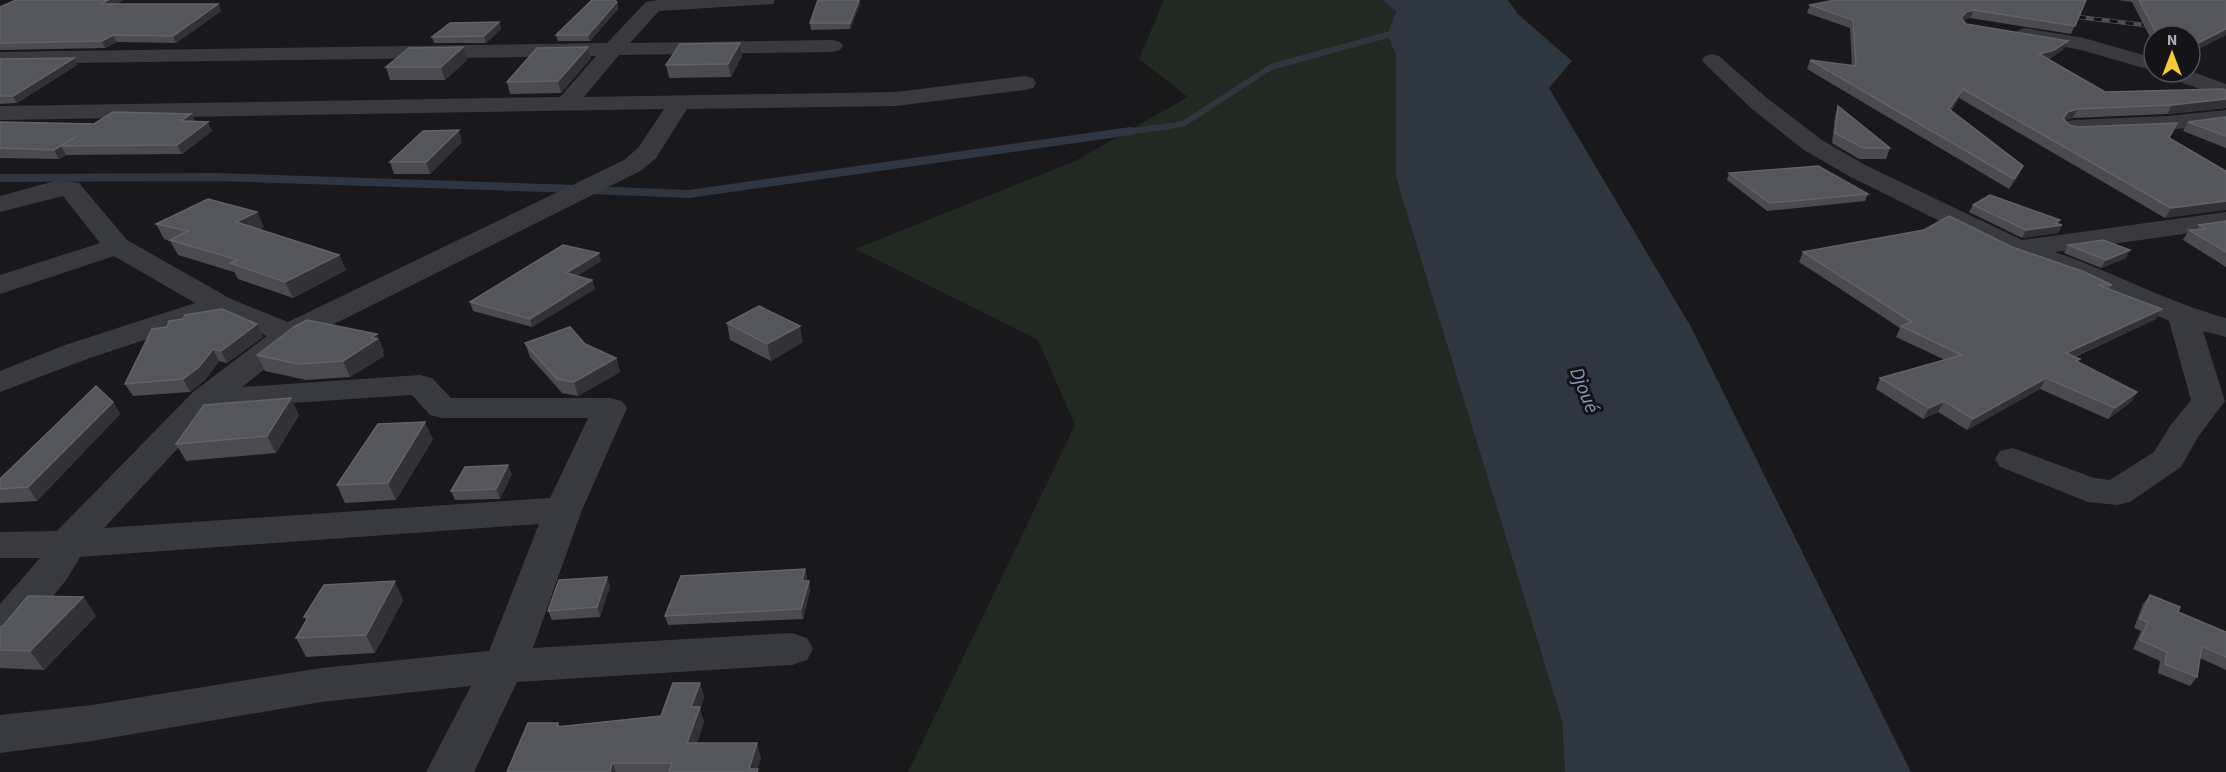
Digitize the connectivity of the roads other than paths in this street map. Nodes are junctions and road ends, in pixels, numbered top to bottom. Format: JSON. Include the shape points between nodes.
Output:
{"nodes":[{"id":1,"x":727,"y":0,"type":"edge"},
{"id":2,"x":766,"y":0,"type":"edge"},
{"id":3,"x":2006,"y":32,"type":"edge"},
{"id":4,"x":833,"y":46,"type":"dead end"},
{"id":5,"x":613,"y":49,"type":"junction"},
{"id":6,"x":0,"y":58,"type":"edge"},
{"id":7,"x":1712,"y":60,"type":"dead end"},
{"id":8,"x":2142,"y":61,"type":"edge"},
{"id":9,"x":2202,"y":82,"type":"edge"},
{"id":10,"x":1025,"y":84,"type":"dead end"},
{"id":11,"x":2226,"y":91,"type":"edge"},
{"id":12,"x":680,"y":103,"type":"junction"},
{"id":13,"x":566,"y":105,"type":"junction"},
{"id":14,"x":0,"y":113,"type":"edge"},
{"id":15,"x":2226,"y":117,"type":"edge"},
{"id":16,"x":2073,"y":127,"type":"edge"},
{"id":17,"x":0,"y":204,"type":"edge"},
{"id":18,"x":2226,"y":220,"type":"edge"},
{"id":19,"x":117,"y":246,"type":"junction"},
{"id":20,"x":2018,"y":249,"type":"junction"},
{"id":21,"x":0,"y":285,"type":"edge"},
{"id":22,"x":220,"y":305,"type":"junction"},
{"id":23,"x":2183,"y":316,"type":"junction"},
{"id":24,"x":2226,"y":328,"type":"edge"},
{"id":25,"x":289,"y":334,"type":"junction"},
{"id":26,"x":0,"y":382,"type":"edge"},
{"id":27,"x":205,"y":399,"type":"junction"},
{"id":28,"x":2013,"y":459,"type":"dead end"},
{"id":29,"x":564,"y":510,"type":"junction"},
{"id":30,"x":67,"y":544,"type":"junction"},
{"id":31,"x":0,"y":545,"type":"edge"},
{"id":32,"x":0,"y":632,"type":"edge"},
{"id":33,"x":792,"y":649,"type":"dead end"},
{"id":34,"x":502,"y":667,"type":"junction"},
{"id":35,"x":0,"y":734,"type":"edge"},
{"id":36,"x":450,"y":772,"type":"edge"}],
"edges":[{"from":1,"to":2,"type":"street"},
{"from":1,"to":5,"type":"street","via":[[653,6]]},
{"from":3,"to":8,"type":"street","via":[[2084,44]]},
{"from":4,"to":5,"type":"street"},
{"from":5,"to":6,"type":"street"},
{"from":5,"to":13,"type":"street"},
{"from":7,"to":20,"type":"street","via":[[1813,145],[1857,171]]},
{"from":9,"to":11,"type":"street"},
{"from":10,"to":12,"type":"street","via":[[896,99]]},
{"from":12,"to":13,"type":"street"},
{"from":12,"to":25,"type":"street","via":[[647,153],[633,165]]},
{"from":13,"to":14,"type":"street"},
{"from":15,"to":16,"type":"street"},
{"from":17,"to":19,"type":"street","via":[[70,188]]},
{"from":18,"to":20,"type":"street"},
{"from":19,"to":21,"type":"street"},
{"from":19,"to":22,"type":"street"},
{"from":20,"to":23,"type":"street","via":[[2087,273]]},
{"from":22,"to":25,"type":"street"},
{"from":22,"to":26,"type":"street","via":[[76,352]]},
{"from":23,"to":24,"type":"street"},
{"from":23,"to":28,"type":"street","via":[[2208,401],[2168,459],[2117,493],[2088,490]]},
{"from":25,"to":27,"type":"street"},
{"from":27,"to":29,"type":"street","via":[[420,385],[442,408],[610,408]]},
{"from":27,"to":30,"type":"street"},
{"from":29,"to":30,"type":"street"},
{"from":29,"to":34,"type":"street"},
{"from":30,"to":31,"type":"street"},
{"from":30,"to":32,"type":"street","via":[[53,569]]},
{"from":33,"to":34,"type":"street"},
{"from":34,"to":35,"type":"street","via":[[366,680],[62,728]]},
{"from":34,"to":36,"type":"street"}]}
